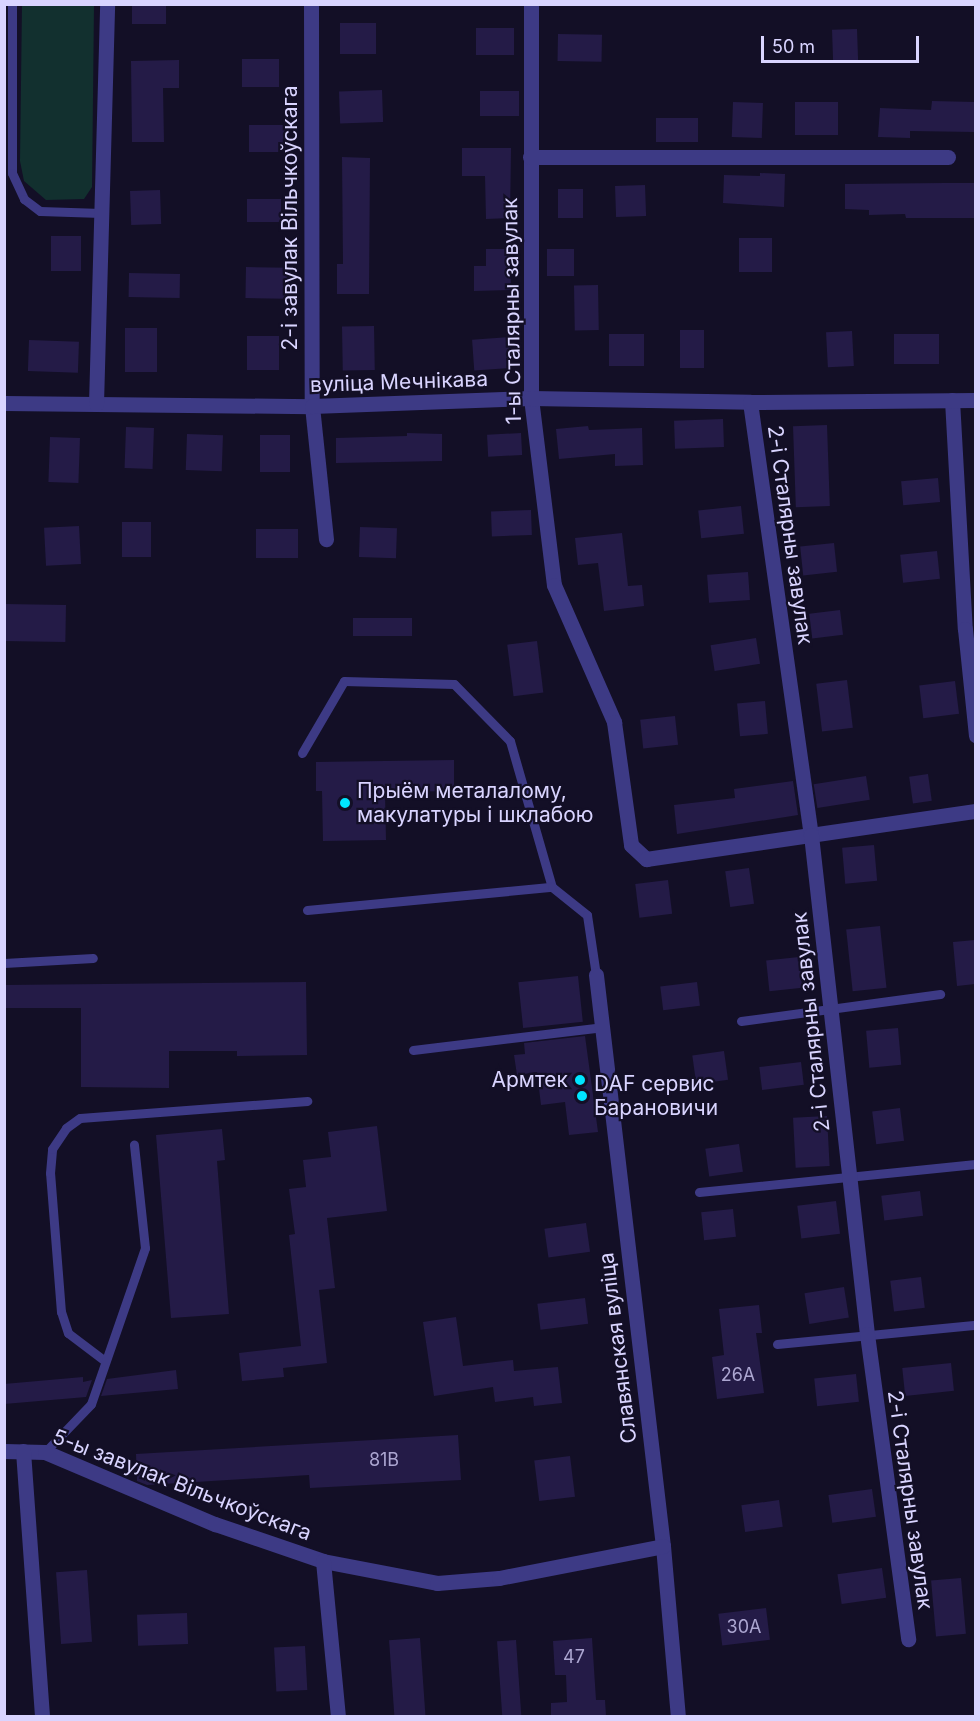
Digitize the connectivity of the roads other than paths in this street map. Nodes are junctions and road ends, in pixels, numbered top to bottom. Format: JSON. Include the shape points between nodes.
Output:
{"nodes":[{"id":1,"x":12,"y":4,"type":"edge"},
{"id":2,"x":107,"y":4,"type":"edge"},
{"id":3,"x":311,"y":4,"type":"edge"},
{"id":4,"x":531,"y":4,"type":"edge"},
{"id":5,"x":530,"y":157,"type":"junction"},
{"id":6,"x":948,"y":157,"type":"dead end"},
{"id":7,"x":101,"y":213,"type":"junction"},
{"id":8,"x":531,"y":398,"type":"junction"},
{"id":9,"x":975,"y":399,"type":"edge"},
{"id":10,"x":952,"y":400,"type":"junction"},
{"id":11,"x":750,"y":402,"type":"junction"},
{"id":12,"x":4,"y":403,"type":"edge"},
{"id":13,"x":96,"y":404,"type":"junction"},
{"id":14,"x":312,"y":406,"type":"junction"},
{"id":15,"x":326,"y":539,"type":"dead end"},
{"id":16,"x":970,"y":629,"type":"edge"},
{"id":17,"x":975,"y":735,"type":"edge"},
{"id":18,"x":302,"y":753,"type":"dead end"},
{"id":19,"x":975,"y":811,"type":"edge"},
{"id":20,"x":812,"y":835,"type":"junction"},
{"id":21,"x":552,"y":887,"type":"junction"},
{"id":22,"x":307,"y":910,"type":"dead end"},
{"id":23,"x":93,"y":958,"type":"dead end"},
{"id":24,"x":4,"y":963,"type":"edge"},
{"id":25,"x":596,"y":975,"type":"joint"},
{"id":26,"x":940,"y":994,"type":"dead end"},
{"id":27,"x":831,"y":1008,"type":"junction"},
{"id":28,"x":741,"y":1022,"type":"dead end"},
{"id":29,"x":602,"y":1027,"type":"junction"},
{"id":30,"x":413,"y":1050,"type":"dead end"},
{"id":31,"x":307,"y":1101,"type":"dead end"},
{"id":32,"x":135,"y":1145,"type":"dead end"},
{"id":33,"x":975,"y":1164,"type":"edge"},
{"id":34,"x":850,"y":1175,"type":"junction"},
{"id":35,"x":699,"y":1192,"type":"dead end"},
{"id":36,"x":975,"y":1325,"type":"edge"},
{"id":37,"x":867,"y":1334,"type":"junction"},
{"id":38,"x":777,"y":1344,"type":"dead end"},
{"id":39,"x":105,"y":1361,"type":"junction"},
{"id":40,"x":4,"y":1451,"type":"edge"},
{"id":41,"x":23,"y":1451,"type":"junction"},
{"id":42,"x":45,"y":1452,"type":"junction"},
{"id":43,"x":663,"y":1546,"type":"junction"},
{"id":44,"x":323,"y":1561,"type":"junction"},
{"id":45,"x":908,"y":1639,"type":"dead end"},
{"id":46,"x":42,"y":1716,"type":"edge"},
{"id":47,"x":338,"y":1716,"type":"edge"},
{"id":48,"x":678,"y":1716,"type":"edge"}],
"edges":[{"from":1,"to":7,"type":"lane","via":[[12,173],[24,199],[40,211]]},
{"from":2,"to":7,"type":"street"},
{"from":3,"to":14,"type":"street","name":"2-і завулак Вільчкоўскага"},
{"from":4,"to":5,"type":"street","name":"1-ы Сталярны завулак"},
{"from":5,"to":6,"type":"street"},
{"from":5,"to":8,"type":"street","name":"1-ы Сталярны завулак"},
{"from":7,"to":13,"type":"street"},
{"from":8,"to":11,"type":"street","name":"вуліца Мечнікава"},
{"from":8,"to":14,"type":"street","name":"вуліца Мечнікава"},
{"from":8,"to":20,"type":"street","name":"1-ы Сталярны завулак","via":[[554,585],[614,722],[630,846],[646,859]]},
{"from":9,"to":10,"type":"street","name":"вуліца Мечнікава"},
{"from":10,"to":11,"type":"street","name":"вуліца Мечнікава"},
{"from":10,"to":16,"type":"street"},
{"from":11,"to":20,"type":"street","name":"2-і Сталярны завулак"},
{"from":12,"to":13,"type":"street","name":"вуліца Мечнікава"},
{"from":13,"to":14,"type":"street","name":"вуліца Мечнікава"},
{"from":14,"to":15,"type":"street","name":"2-і завулак Вільчкоўскага"},
{"from":16,"to":17,"type":"street"},
{"from":18,"to":21,"type":"lane","via":[[344,681],[454,684],[510,741]]},
{"from":19,"to":20,"type":"street","name":"1-ы Сталярны завулак"},
{"from":20,"to":27,"type":"street","name":"2-і Сталярны завулак"},
{"from":21,"to":22,"type":"lane"},
{"from":21,"to":25,"type":"lane","via":[[587,915]]},
{"from":23,"to":24,"type":"lane"},
{"from":25,"to":29,"type":"street","name":"Славянская вуліца"},
{"from":26,"to":27,"type":"lane"},
{"from":27,"to":28,"type":"lane"},
{"from":27,"to":34,"type":"street","name":"2-і Сталярны завулак"},
{"from":29,"to":30,"type":"lane"},
{"from":29,"to":43,"type":"street","name":"Славянская вуліца"},
{"from":31,"to":39,"type":"lane","via":[[80,1118],[66,1128],[52,1149],[50,1173],[61,1312],[68,1333]]},
{"from":32,"to":39,"type":"lane","via":[[145,1248]]},
{"from":33,"to":34,"type":"lane"},
{"from":34,"to":35,"type":"lane"},
{"from":34,"to":37,"type":"street","name":"2-і Сталярны завулак"},
{"from":36,"to":37,"type":"lane"},
{"from":37,"to":38,"type":"lane"},
{"from":37,"to":45,"type":"street","name":"2-і Сталярны завулак"},
{"from":39,"to":42,"type":"lane","via":[[91,1404]]},
{"from":40,"to":41,"type":"street","name":"5-ы завулак Вільчкоўскага"},
{"from":41,"to":42,"type":"street","name":"5-ы завулак Вільчкоўскага"},
{"from":41,"to":46,"type":"street"},
{"from":42,"to":44,"type":"street","name":"5-ы завулак Вільчкоўскага","via":[[215,1524]]},
{"from":43,"to":44,"type":"street","name":"5-ы завулак Вільчкоўскага","via":[[498,1578],[437,1583]]},
{"from":43,"to":48,"type":"street","name":"Славянская вуліца"},
{"from":44,"to":47,"type":"street"}]}
